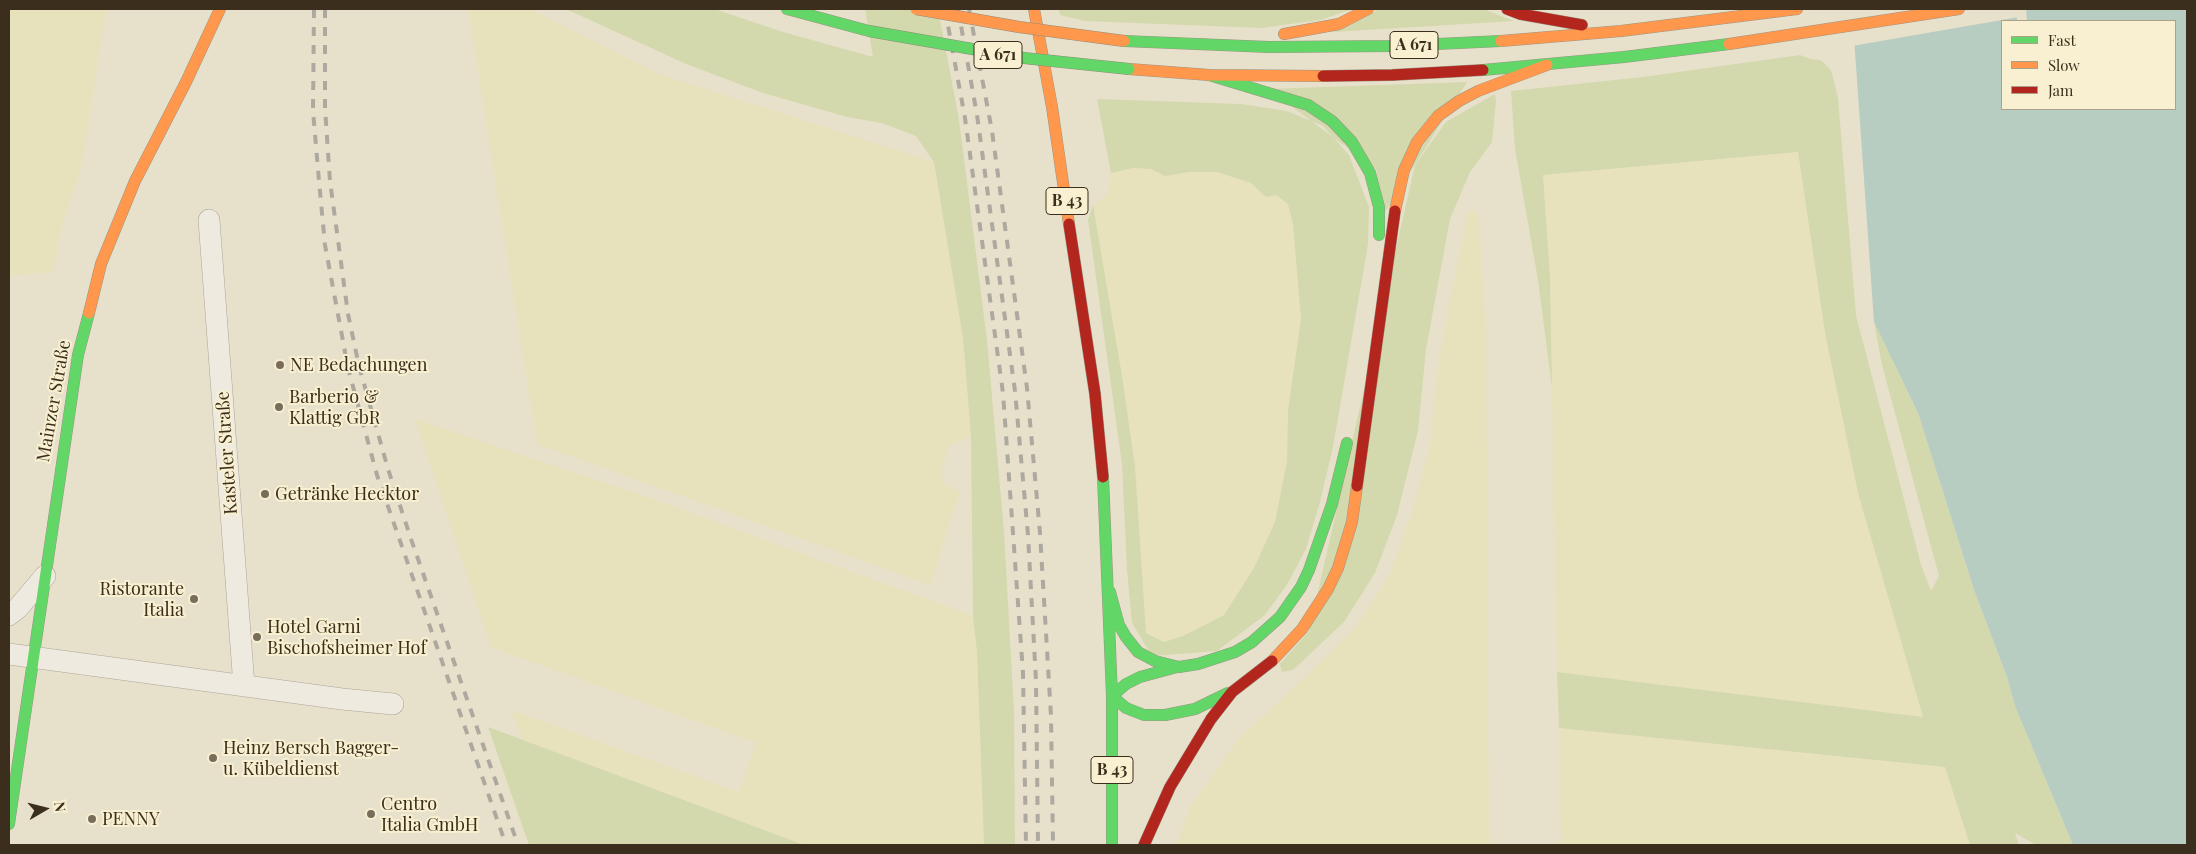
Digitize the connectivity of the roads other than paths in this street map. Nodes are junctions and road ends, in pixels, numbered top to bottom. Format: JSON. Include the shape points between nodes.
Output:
{"nodes":[{"id":1,"x":220,"y":9,"type":"edge"},
{"id":2,"x":787,"y":9,"type":"edge"},
{"id":3,"x":916,"y":9,"type":"edge"},
{"id":4,"x":1034,"y":9,"type":"edge"},
{"id":5,"x":1368,"y":9,"type":"edge"},
{"id":6,"x":1507,"y":9,"type":"edge"},
{"id":7,"x":1795,"y":9,"type":"edge"},
{"id":8,"x":1959,"y":9,"type":"edge"},
{"id":9,"x":1620,"y":31,"type":"junction"},
{"id":10,"x":1207,"y":45,"type":"junction"},
{"id":11,"x":1547,"y":64,"type":"junction"},
{"id":12,"x":1209,"y":75,"type":"junction"},
{"id":13,"x":209,"y":220,"type":"dead end"},
{"id":14,"x":1378,"y":243,"type":"dead end"},
{"id":15,"x":1350,"y":431,"type":"dead end"},
{"id":16,"x":45,"y":576,"type":"junction"},
{"id":17,"x":1110,"y":592,"type":"junction"},
{"id":18,"x":9,"y":615,"type":"edge"},
{"id":19,"x":9,"y":654,"type":"edge"},
{"id":20,"x":34,"y":657,"type":"junction"},
{"id":21,"x":1179,"y":667,"type":"junction"},
{"id":22,"x":244,"y":686,"type":"junction"},
{"id":23,"x":1232,"y":692,"type":"junction"},
{"id":24,"x":1112,"y":696,"type":"junction"},
{"id":25,"x":393,"y":704,"type":"dead end"},
{"id":26,"x":9,"y":824,"type":"edge"},
{"id":27,"x":1112,"y":845,"type":"edge"},
{"id":28,"x":1144,"y":845,"type":"edge"}],
"edges":[{"from":1,"to":16,"type":"main road","name":"Mainzer Straße","via":[[135,181],[102,264],[78,356]]},
{"from":2,"to":12,"type":"main road","number":"A 671","bridge":true,"via":[[869,31],[1024,58]]},
{"from":3,"to":10,"type":"main road","number":"A 671","bridge":true,"via":[[1019,28]]},
{"from":4,"to":17,"type":"main road","number":"B 43","via":[[1095,394]]},
{"from":5,"to":10,"type":"main road","via":[[1339,24]]},
{"from":6,"to":9,"type":"main road"},
{"from":7,"to":9,"type":"main road","number":"A 671"},
{"from":8,"to":11,"type":"main road","number":"A 671","via":[[1796,35]]},
{"from":9,"to":10,"type":"main road","number":"A 671","via":[[1394,46]]},
{"from":11,"to":12,"type":"main road","number":"A 671","via":[[1392,75]]},
{"from":11,"to":23,"type":"main road","via":[[1459,101],[1438,116],[1417,142],[1404,170],[1396,204],[1352,522],[1346,545],[1328,589],[1302,629],[1270,664]]},
{"from":12,"to":14,"type":"main road","via":[[1308,105],[1343,131],[1362,156],[1373,181],[1379,207]]},
{"from":13,"to":22,"type":"street","name":"Kasteler Straße"},
{"from":15,"to":21,"type":"main road","via":[[1321,537],[1292,603],[1267,630],[1235,652]]},
{"from":16,"to":18,"type":"street"},
{"from":16,"to":20,"type":"main road","name":"Mainzer Straße"},
{"from":17,"to":21,"type":"main road","via":[[1119,625],[1138,652],[1155,661]]},
{"from":17,"to":24,"type":"main road","number":"B 43"},
{"from":19,"to":20,"type":"street"},
{"from":20,"to":22,"type":"street"},
{"from":20,"to":26,"type":"main road","name":"Mainzer Straße"},
{"from":21,"to":24,"type":"main road","via":[[1140,677]]},
{"from":22,"to":25,"type":"street"},
{"from":23,"to":24,"type":"main road","via":[[1195,709],[1165,715],[1144,715],[1126,708]]},
{"from":23,"to":28,"type":"main road","via":[[1189,752]]},
{"from":24,"to":27,"type":"main road","number":"B 43"}]}
